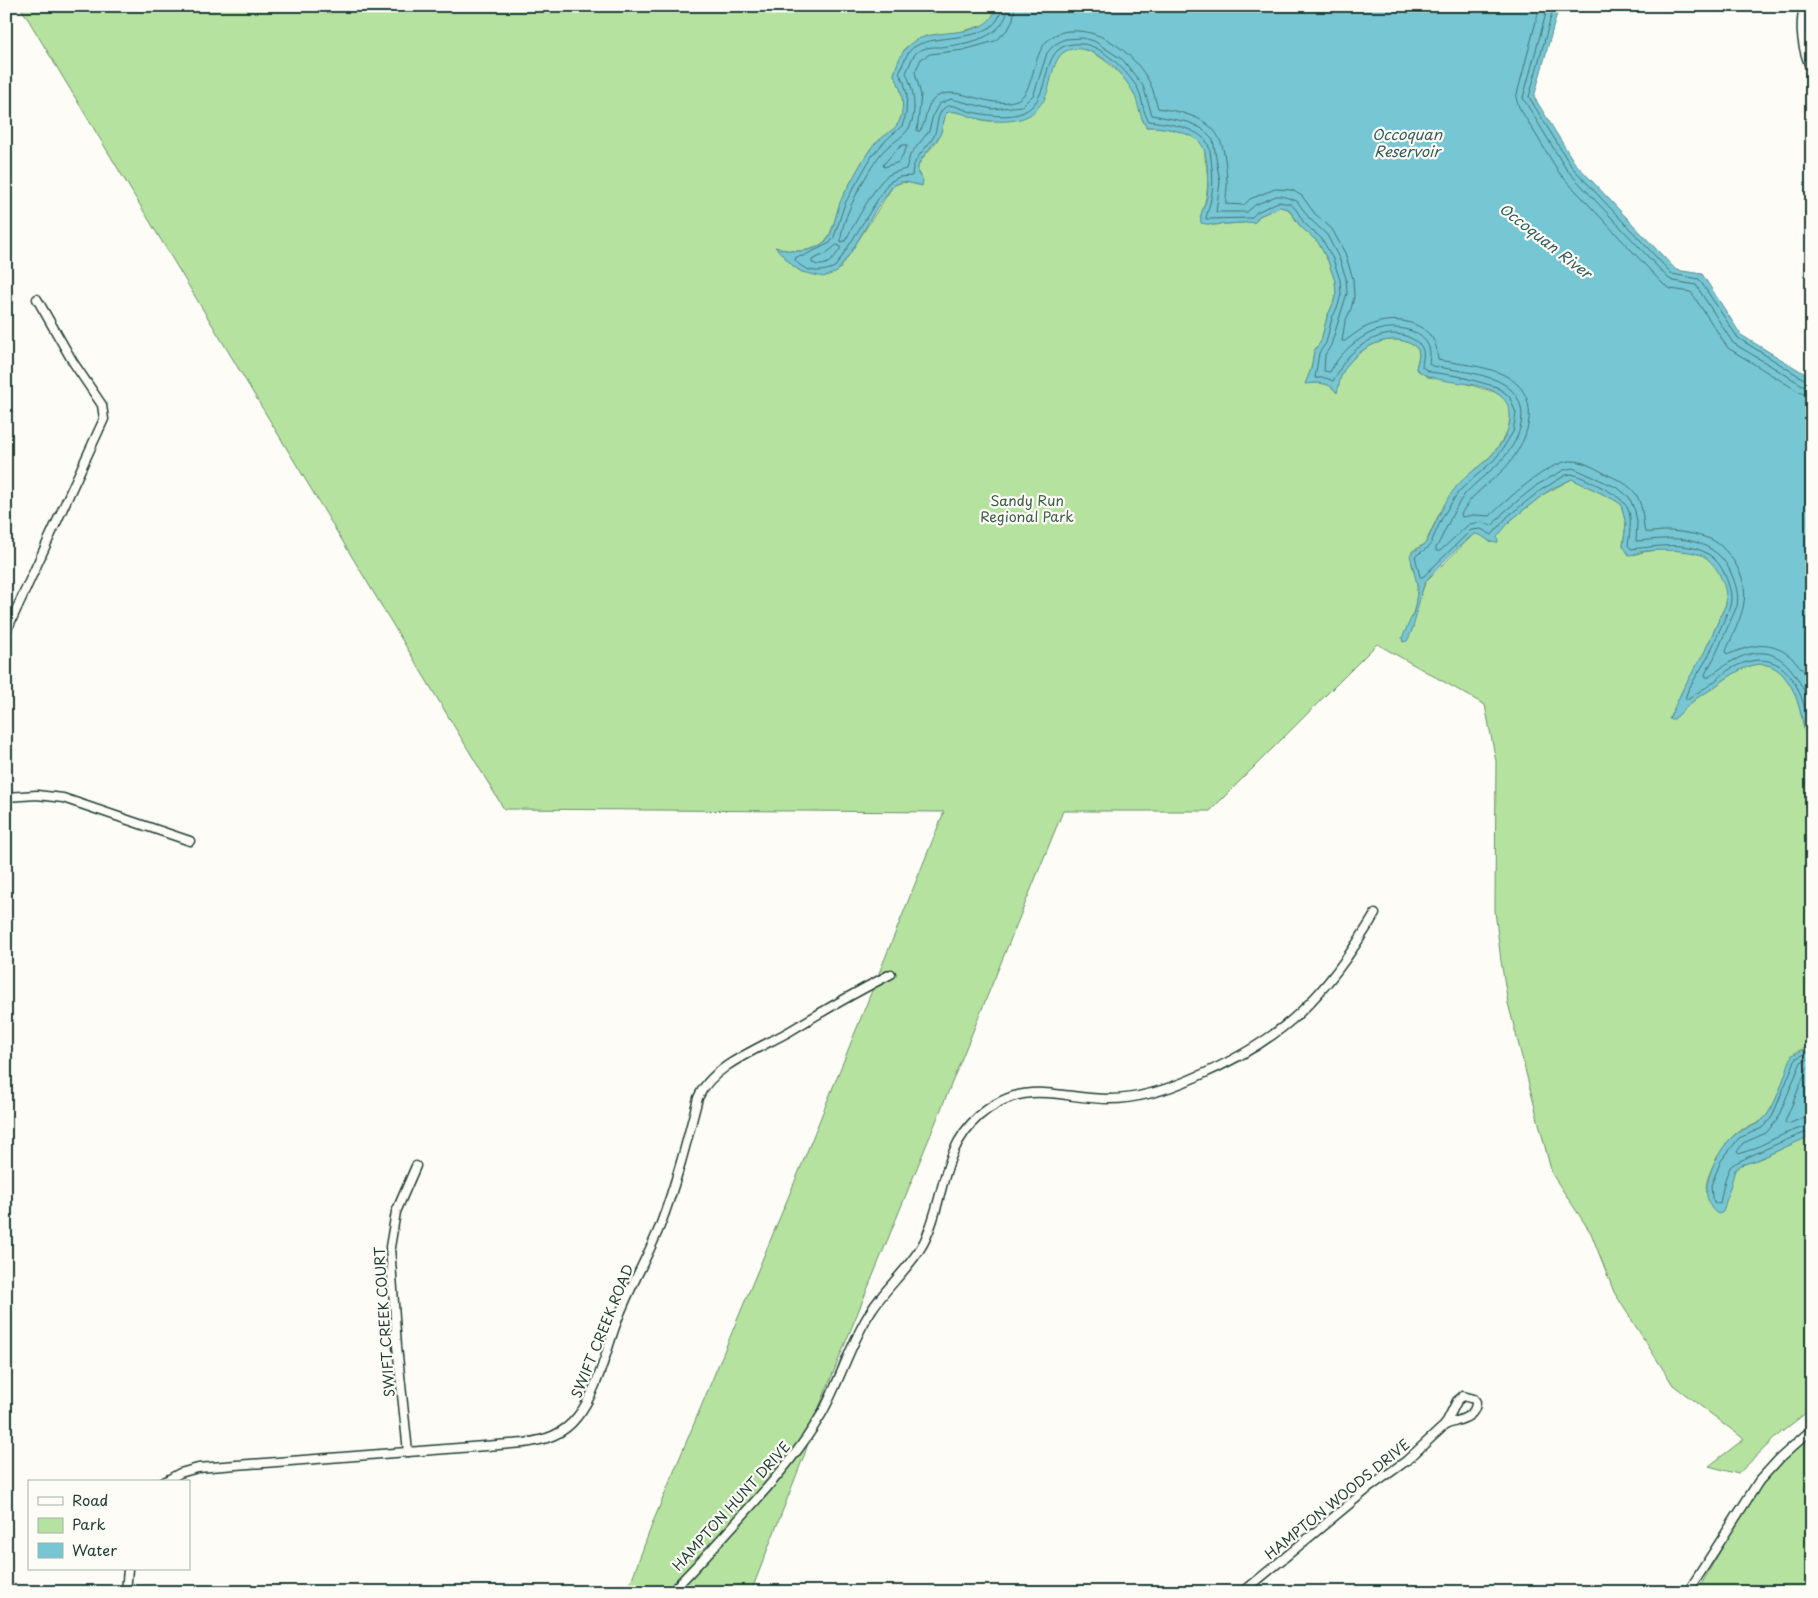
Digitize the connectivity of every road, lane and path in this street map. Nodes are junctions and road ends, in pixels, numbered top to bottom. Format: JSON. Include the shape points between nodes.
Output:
{"nodes":[{"id":1,"x":1804,"y":6,"type":"edge"},
{"id":2,"x":1812,"y":71,"type":"edge"},
{"id":3,"x":37,"y":299,"type":"dead end"},
{"id":4,"x":6,"y":632,"type":"edge"},
{"id":5,"x":6,"y":797,"type":"edge"},
{"id":6,"x":190,"y":841,"type":"dead end"},
{"id":7,"x":1375,"y":914,"type":"dead end"},
{"id":8,"x":891,"y":974,"type":"dead end"},
{"id":9,"x":416,"y":1166,"type":"dead end"},
{"id":10,"x":1445,"y":1425,"type":"dead end"},
{"id":11,"x":1812,"y":1429,"type":"edge"},
{"id":12,"x":408,"y":1452,"type":"junction"},
{"id":13,"x":168,"y":1480,"type":"edge"},
{"id":14,"x":128,"y":1570,"type":"edge"},
{"id":15,"x":126,"y":1592,"type":"edge"},
{"id":16,"x":671,"y":1592,"type":"edge"},
{"id":17,"x":1243,"y":1592,"type":"edge"},
{"id":18,"x":1688,"y":1592,"type":"edge"}],
"edges":[{"from":1,"to":2,"type":"street","via":[[1801,19],[1803,45]]},
{"from":3,"to":4,"type":"street","via":[[72,362],[102,405],[104,420]]},
{"from":5,"to":6,"type":"street","via":[[37,795],[63,798]]},
{"from":7,"to":16,"type":"street","name":"HAMPTON HUNT DRIVE","via":[[1340,968],[1308,1006],[1272,1037],[1231,1061],[1166,1089],[1126,1098],[1102,1099],[1039,1092],[1019,1095],[989,1108],[975,1120],[952,1152],[923,1243],[870,1312],[822,1414],[803,1444],[735,1524]]},
{"from":8,"to":12,"type":"street","name":"SWIFT CREEK ROAD","via":[[735,1061],[703,1088],[660,1226],[621,1310],[588,1402],[572,1423],[542,1440]]},
{"from":9,"to":12,"type":"street","name":"SWIFT CREEK COURT","via":[[396,1212],[390,1247]]},
{"from":10,"to":17,"type":"street","name":"HAMPTON WOODS DRIVE","via":[[1406,1461]]},
{"from":11,"to":18,"type":"street","via":[[1779,1458],[1760,1481]]},
{"from":12,"to":13,"type":"street","name":"SWIFT CREEK ROAD","via":[[198,1468]]},
{"from":14,"to":15,"type":"street"}]}
